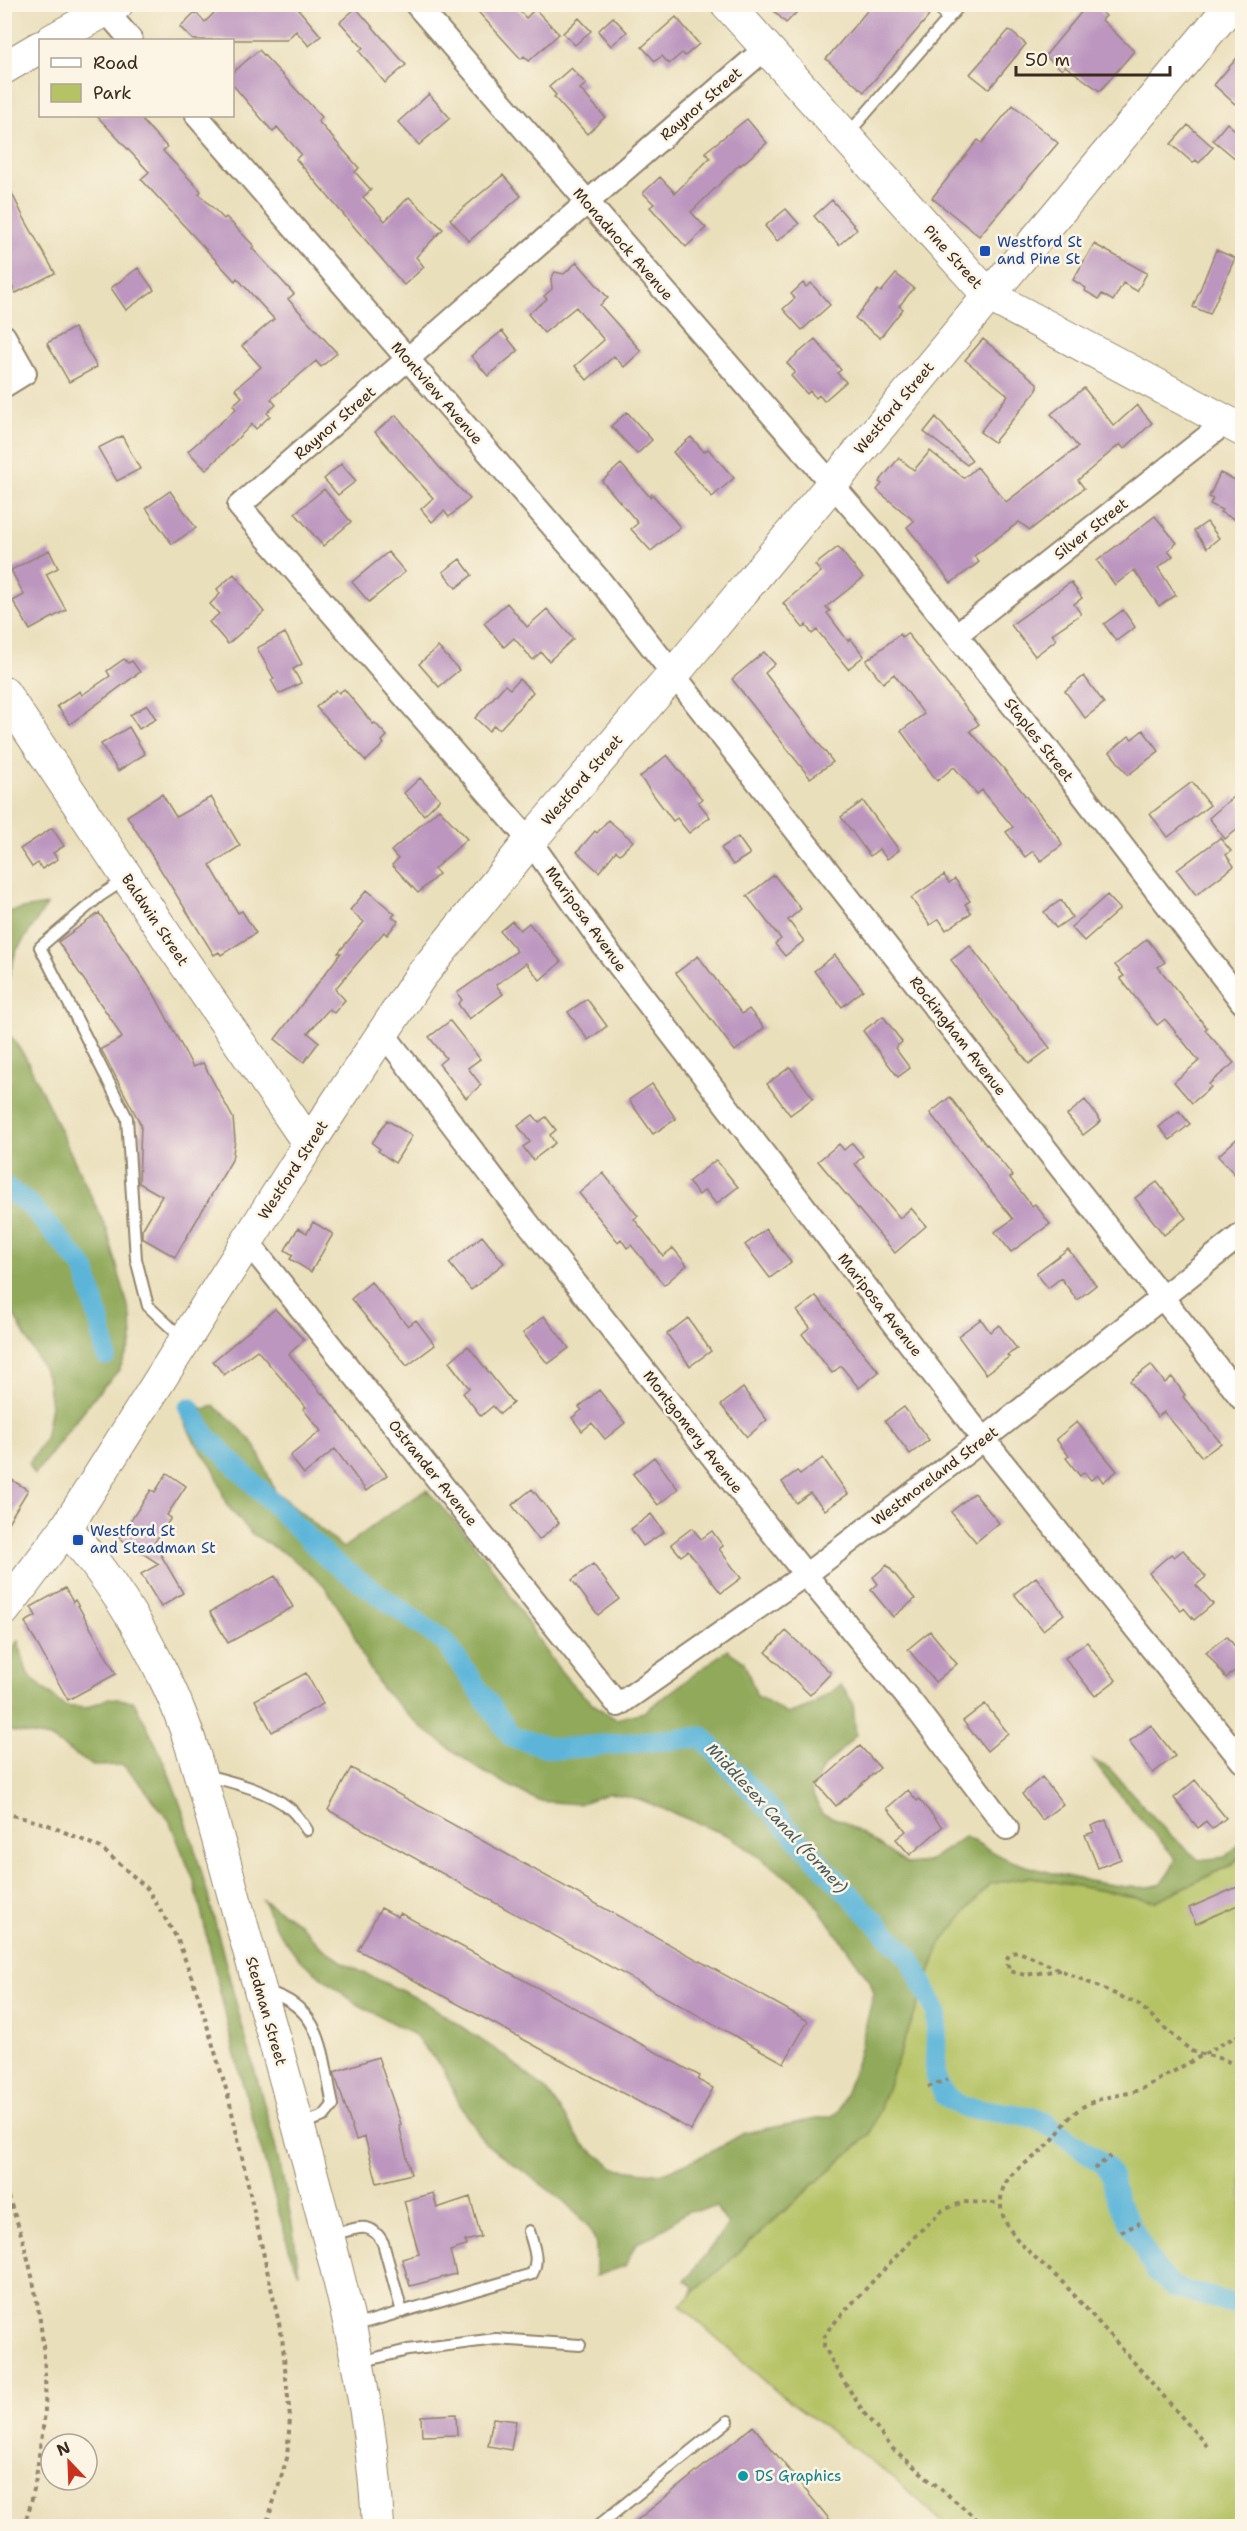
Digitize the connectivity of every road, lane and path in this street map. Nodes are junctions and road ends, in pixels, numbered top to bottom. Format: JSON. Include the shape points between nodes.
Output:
{"nodes":[{"id":1,"x":416,"y":4,"type":"edge"},
{"id":2,"x":727,"y":4,"type":"edge"},
{"id":3,"x":939,"y":4,"type":"edge"},
{"id":4,"x":961,"y":4,"type":"edge"},
{"id":5,"x":1232,"y":4,"type":"edge"},
{"id":6,"x":107,"y":7,"type":"edge"},
{"id":7,"x":947,"y":21,"type":"junction"},
{"id":8,"x":54,"y":39,"type":"edge"},
{"id":9,"x":130,"y":39,"type":"edge"},
{"id":10,"x":39,"y":48,"type":"edge"},
{"id":11,"x":765,"y":49,"type":"junction"},
{"id":12,"x":4,"y":68,"type":"edge"},
{"id":13,"x":198,"y":117,"type":"edge"},
{"id":14,"x":845,"y":137,"type":"junction"},
{"id":15,"x":586,"y":201,"type":"junction"},
{"id":16,"x":988,"y":295,"type":"junction"},
{"id":17,"x":4,"y":336,"type":"edge"},
{"id":18,"x":408,"y":360,"type":"junction"},
{"id":19,"x":4,"y":386,"type":"edge"},
{"id":20,"x":1234,"y":426,"type":"edge"},
{"id":21,"x":831,"y":484,"type":"junction"},
{"id":22,"x":956,"y":635,"type":"junction"},
{"id":23,"x":674,"y":673,"type":"junction"},
{"id":24,"x":4,"y":693,"type":"edge"},
{"id":25,"x":530,"y":841,"type":"junction"},
{"id":26,"x":127,"y":878,"type":"junction"},
{"id":27,"x":1242,"y":1002,"type":"edge"},
{"id":28,"x":383,"y":1033,"type":"junction"},
{"id":29,"x":309,"y":1144,"type":"junction"},
{"id":30,"x":1242,"y":1234,"type":"edge"},
{"id":31,"x":248,"y":1242,"type":"junction"},
{"id":32,"x":1163,"y":1298,"type":"junction"},
{"id":33,"x":185,"y":1341,"type":"junction"},
{"id":34,"x":1242,"y":1399,"type":"edge"},
{"id":35,"x":984,"y":1439,"type":"junction"},
{"id":36,"x":66,"y":1528,"type":"junction"},
{"id":37,"x":805,"y":1574,"type":"junction"},
{"id":38,"x":4,"y":1610,"type":"edge"},
{"id":39,"x":618,"y":1705,"type":"joint"},
{"id":40,"x":1242,"y":1761,"type":"edge"},
{"id":41,"x":199,"y":1773,"type":"junction"},
{"id":42,"x":4,"y":1813,"type":"edge"},
{"id":43,"x":1007,"y":1828,"type":"dead end"},
{"id":44,"x":308,"y":1830,"type":"dead end"},
{"id":45,"x":1060,"y":1970,"type":"junction"},
{"id":46,"x":261,"y":1991,"type":"junction"},
{"id":47,"x":1242,"y":2033,"type":"edge"},
{"id":48,"x":1205,"y":2055,"type":"junction"},
{"id":49,"x":1242,"y":2067,"type":"edge"},
{"id":50,"x":948,"y":2079,"type":"dead end"},
{"id":51,"x":928,"y":2087,"type":"dead end"},
{"id":52,"x":298,"y":2125,"type":"junction"},
{"id":53,"x":1111,"y":2156,"type":"dead end"},
{"id":54,"x":1094,"y":2169,"type":"dead end"},
{"id":55,"x":4,"y":2188,"type":"edge"},
{"id":56,"x":1000,"y":2203,"type":"junction"},
{"id":57,"x":1140,"y":2223,"type":"dead end"},
{"id":58,"x":529,"y":2231,"type":"dead end"},
{"id":59,"x":1121,"y":2232,"type":"dead end"},
{"id":60,"x":328,"y":2236,"type":"junction"},
{"id":61,"x":402,"y":2312,"type":"junction"},
{"id":62,"x":350,"y":2327,"type":"junction"},
{"id":63,"x":580,"y":2345,"type":"dead end"},
{"id":64,"x":357,"y":2363,"type":"junction"},
{"id":65,"x":728,"y":2421,"type":"dead end"},
{"id":66,"x":1206,"y":2446,"type":"dead end"},
{"id":67,"x":23,"y":2526,"type":"edge"},
{"id":68,"x":266,"y":2526,"type":"edge"},
{"id":69,"x":378,"y":2526,"type":"edge"},
{"id":70,"x":598,"y":2526,"type":"edge"},
{"id":71,"x":985,"y":2526,"type":"edge"}],
"edges":[{"from":1,"to":15,"type":"street","name":"Monadnock Avenue"},
{"from":2,"to":11,"type":"main road","name":"Pine Street"},
{"from":3,"to":7,"type":"lane"},
{"from":4,"to":7,"type":"lane"},
{"from":5,"to":16,"type":"main road","name":"Westford Street"},
{"from":6,"to":8,"type":"main road"},
{"from":6,"to":9,"type":"street"},
{"from":7,"to":14,"type":"lane"},
{"from":10,"to":12,"type":"main road"},
{"from":11,"to":14,"type":"main road","name":"Pine Street"},
{"from":11,"to":15,"type":"street","name":"Raynor Street"},
{"from":13,"to":18,"type":"street","name":"Montview Avenue"},
{"from":14,"to":16,"type":"main road","name":"Pine Street"},
{"from":15,"to":18,"type":"street","name":"Raynor Street"},
{"from":15,"to":21,"type":"street","name":"Monadnock Avenue"},
{"from":16,"to":20,"type":"main road","name":"Pine Street"},
{"from":16,"to":21,"type":"main road","name":"Westford Street"},
{"from":17,"to":19,"type":"street","via":[[26,374]]},
{"from":18,"to":23,"type":"street","name":"Montview Avenue","via":[[602,582]]},
{"from":18,"to":25,"type":"street","name":"Raynor Street","via":[[238,506]]},
{"from":20,"to":22,"type":"street","name":"Silver Street"},
{"from":21,"to":22,"type":"street","name":"Staples Street"},
{"from":21,"to":23,"type":"main road","name":"Westford Street"},
{"from":22,"to":27,"type":"street","name":"Staples Street"},
{"from":23,"to":25,"type":"main road","name":"Westford Street"},
{"from":23,"to":32,"type":"street","name":"Rockingham Avenue"},
{"from":24,"to":26,"type":"main road","name":"Baldwin Street"},
{"from":25,"to":28,"type":"main road","name":"Westford Street","via":[[420,977]]},
{"from":25,"to":35,"type":"street","name":"Mariposa Avenue","via":[[603,945]]},
{"from":26,"to":29,"type":"main road","name":"Baldwin Street"},
{"from":26,"to":33,"type":"lane","via":[[40,947],[127,1118],[136,1260],[148,1306]]},
{"from":28,"to":29,"type":"main road","name":"Westford Street"},
{"from":28,"to":37,"type":"street","name":"Montgomery Avenue"},
{"from":29,"to":31,"type":"main road","name":"Westford Street"},
{"from":30,"to":32,"type":"street","name":"Westmoreland Street"},
{"from":31,"to":33,"type":"main road","name":"Westford Street"},
{"from":31,"to":39,"type":"street","name":"Ostrander Avenue"},
{"from":32,"to":34,"type":"street","name":"Rockingham Avenue"},
{"from":32,"to":35,"type":"street","name":"Westmoreland Street"},
{"from":33,"to":36,"type":"main road","name":"Westford Street"},
{"from":35,"to":37,"type":"street","name":"Westmoreland Street"},
{"from":35,"to":40,"type":"street","name":"Mariposa Avenue"},
{"from":36,"to":38,"type":"main road","name":"Westford Street"},
{"from":36,"to":41,"type":"main road","name":"Stedman Street","via":[[94,1559],[129,1611],[168,1685]]},
{"from":37,"to":39,"type":"street","name":"Westmoreland Street"},
{"from":37,"to":43,"type":"street","name":"Montgomery Avenue","via":[[912,1703]]},
{"from":41,"to":44,"type":"lane","via":[[228,1780],[278,1801],[291,1809]]},
{"from":41,"to":46,"type":"main road","name":"Stedman Street"},
{"from":42,"to":68,"type":"path","via":[[46,1824],[101,1848],[147,1888],[178,1940],[229,2099],[282,2337],[290,2418],[287,2458]]},
{"from":45,"to":45,"type":"path","via":[[1019,1975],[1010,1971],[1007,1959],[1011,1953],[1019,1952]]},
{"from":45,"to":48,"type":"path","via":[[1138,2004],[1184,2047]]},
{"from":46,"to":52,"type":"main road","name":"Stedman Street"},
{"from":46,"to":52,"type":"lane","via":[[293,2002],[307,2014],[318,2039],[333,2105],[324,2116]]},
{"from":47,"to":48,"type":"path"},
{"from":48,"to":49,"type":"path"},
{"from":48,"to":56,"type":"path","via":[[1142,2089],[1098,2099],[1074,2112],[1049,2145],[1009,2177]]},
{"from":50,"to":51,"type":"path"},
{"from":52,"to":60,"type":"main road","name":"Stedman Street"},
{"from":53,"to":54,"type":"path"},
{"from":55,"to":67,"type":"path","via":[[17,2217],[45,2364],[45,2410],[32,2506]]},
{"from":56,"to":66,"type":"path","via":[[1015,2237],[1063,2284]]},
{"from":56,"to":71,"type":"path","via":[[964,2202],[943,2210],[844,2312],[824,2338],[824,2346],[837,2370],[893,2449]]},
{"from":57,"to":59,"type":"path"},
{"from":58,"to":61,"type":"lane","via":[[536,2258],[532,2274]]},
{"from":60,"to":61,"type":"lane","via":[[364,2228],[378,2234]]},
{"from":60,"to":62,"type":"main road","name":"Stedman Street"},
{"from":61,"to":62,"type":"lane"},
{"from":62,"to":64,"type":"main road","name":"Stedman Street"},
{"from":63,"to":64,"type":"lane","via":[[496,2339],[408,2350]]},
{"from":64,"to":69,"type":"main road","name":"Stedman Street"},
{"from":65,"to":70,"type":"lane"}]}
